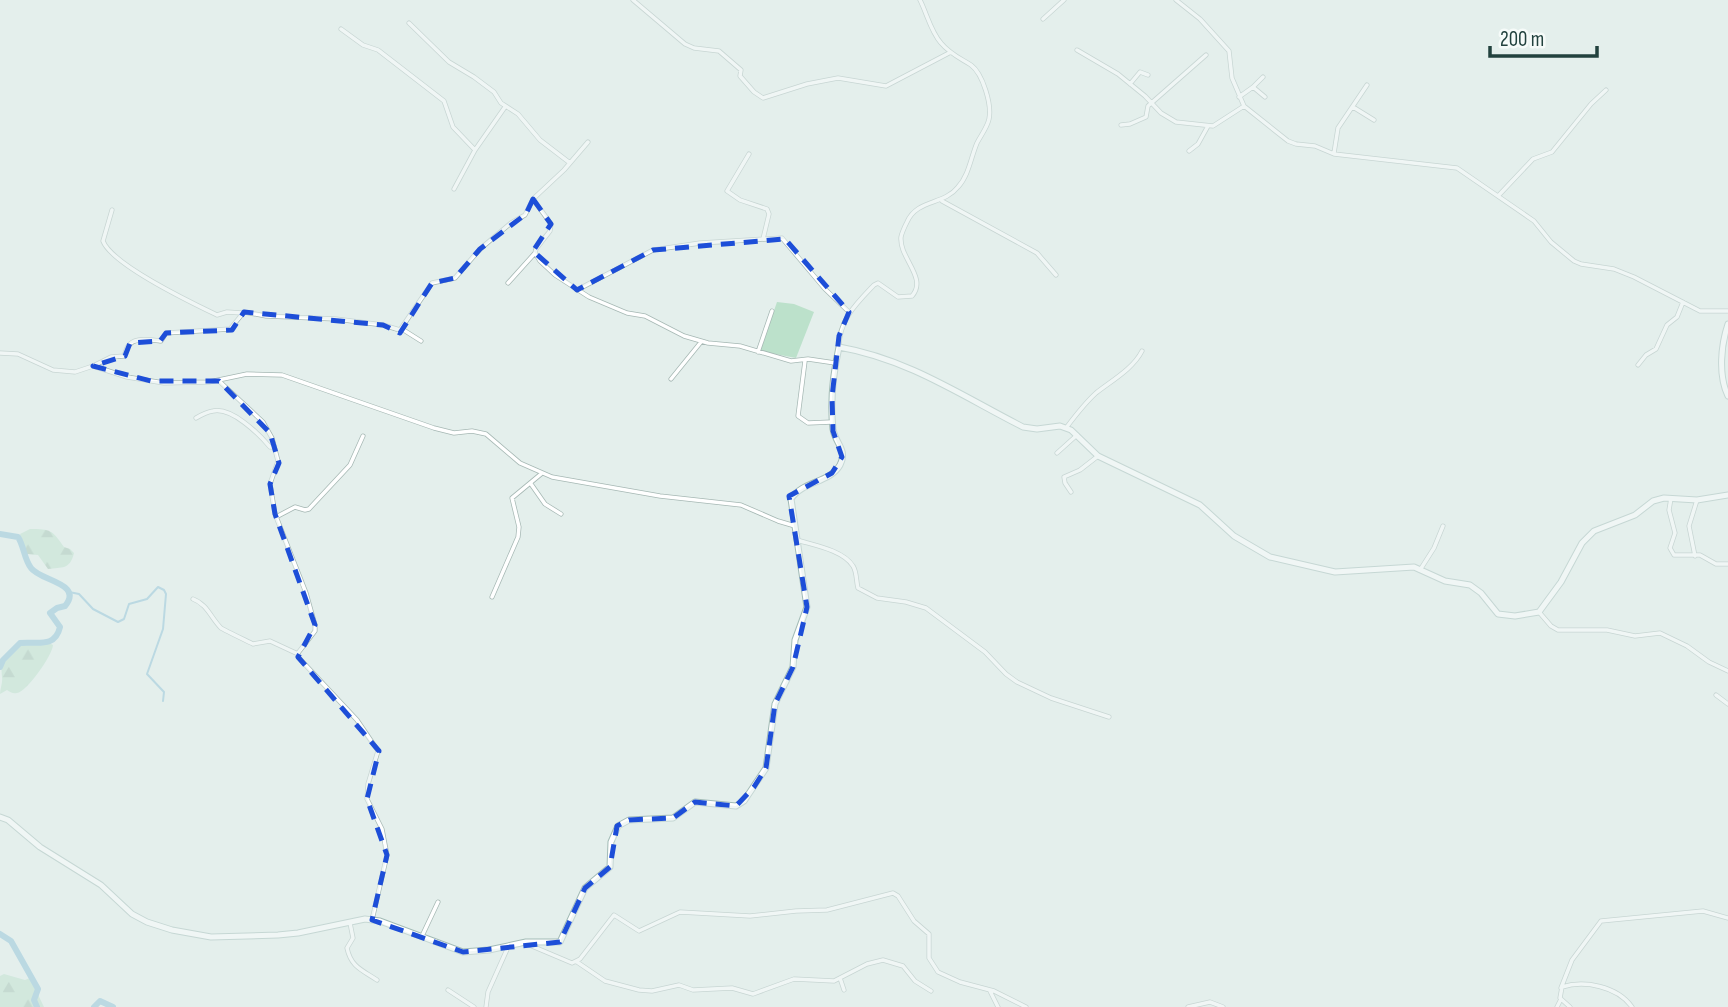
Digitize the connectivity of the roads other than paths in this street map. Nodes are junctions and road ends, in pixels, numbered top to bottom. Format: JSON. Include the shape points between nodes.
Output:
{"nodes":[{"id":1,"x":633,"y":0,"type":"edge"},
{"id":2,"x":920,"y":0,"type":"edge"},
{"id":3,"x":1064,"y":0,"type":"edge"},
{"id":4,"x":1176,"y":0,"type":"edge"},
{"id":5,"x":1043,"y":19,"type":"dead end"},
{"id":6,"x":409,"y":23,"type":"dead end"},
{"id":7,"x":341,"y":29,"type":"dead end"},
{"id":8,"x":1077,"y":50,"type":"dead end"},
{"id":9,"x":949,"y":52,"type":"junction"},
{"id":10,"x":1206,"y":55,"type":"dead end"},
{"id":11,"x":1148,"y":75,"type":"dead end"},
{"id":12,"x":1263,"y":77,"type":"dead end"},
{"id":13,"x":1130,"y":84,"type":"junction"},
{"id":14,"x":1367,"y":85,"type":"dead end"},
{"id":15,"x":1254,"y":87,"type":"junction"},
{"id":16,"x":1606,"y":90,"type":"dead end"},
{"id":17,"x":1239,"y":97,"type":"junction"},
{"id":18,"x":1265,"y":97,"type":"dead end"},
{"id":19,"x":1153,"y":103,"type":"junction"},
{"id":20,"x":1244,"y":106,"type":"junction"},
{"id":21,"x":505,"y":107,"type":"junction"},
{"id":22,"x":1353,"y":107,"type":"junction"},
{"id":23,"x":1374,"y":120,"type":"dead end"},
{"id":24,"x":1121,"y":125,"type":"dead end"},
{"id":25,"x":1208,"y":126,"type":"junction"},
{"id":26,"x":588,"y":142,"type":"dead end"},
{"id":27,"x":475,"y":150,"type":"junction"},
{"id":28,"x":1189,"y":151,"type":"dead end"},
{"id":29,"x":749,"y":154,"type":"dead end"},
{"id":30,"x":1334,"y":154,"type":"junction"},
{"id":31,"x":570,"y":163,"type":"junction"},
{"id":32,"x":454,"y":189,"type":"dead end"},
{"id":33,"x":1499,"y":195,"type":"junction"},
{"id":34,"x":533,"y":199,"type":"junction"},
{"id":35,"x":941,"y":200,"type":"junction"},
{"id":36,"x":112,"y":210,"type":"dead end"},
{"id":37,"x":763,"y":239,"type":"junction"},
{"id":38,"x":535,"y":253,"type":"junction"},
{"id":39,"x":1056,"y":275,"type":"dead end"},
{"id":40,"x":508,"y":284,"type":"dead end"},
{"id":41,"x":578,"y":290,"type":"junction"},
{"id":42,"x":1683,"y":302,"type":"junction"},
{"id":43,"x":1728,"y":311,"type":"edge"},
{"id":44,"x":772,"y":312,"type":"dead end"},
{"id":45,"x":849,"y":312,"type":"junction"},
{"id":46,"x":242,"y":313,"type":"junction"},
{"id":47,"x":1728,"y":324,"type":"edge"},
{"id":48,"x":402,"y":329,"type":"junction"},
{"id":49,"x":421,"y":341,"type":"dead end"},
{"id":50,"x":701,"y":342,"type":"junction"},
{"id":51,"x":839,"y":347,"type":"junction"},
{"id":52,"x":1142,"y":351,"type":"dead end"},
{"id":53,"x":758,"y":352,"type":"junction"},
{"id":54,"x":0,"y":353,"type":"edge"},
{"id":55,"x":805,"y":361,"type":"junction"},
{"id":56,"x":835,"y":363,"type":"junction"},
{"id":57,"x":1637,"y":365,"type":"dead end"},
{"id":58,"x":93,"y":366,"type":"junction"},
{"id":59,"x":671,"y":379,"type":"dead end"},
{"id":60,"x":219,"y":381,"type":"junction"},
{"id":61,"x":1728,"y":397,"type":"edge"},
{"id":62,"x":196,"y":418,"type":"dead end"},
{"id":63,"x":833,"y":422,"type":"junction"},
{"id":64,"x":1066,"y":428,"type":"junction"},
{"id":65,"x":1077,"y":435,"type":"junction"},
{"id":66,"x":363,"y":436,"type":"dead end"},
{"id":67,"x":274,"y":447,"type":"junction"},
{"id":68,"x":1057,"y":453,"type":"dead end"},
{"id":69,"x":1098,"y":456,"type":"junction"},
{"id":70,"x":541,"y":474,"type":"junction"},
{"id":71,"x":531,"y":484,"type":"junction"},
{"id":72,"x":1072,"y":492,"type":"dead end"},
{"id":73,"x":1728,"y":495,"type":"edge"},
{"id":74,"x":1671,"y":498,"type":"junction"},
{"id":75,"x":1697,"y":500,"type":"junction"},
{"id":76,"x":561,"y":514,"type":"dead end"},
{"id":77,"x":276,"y":517,"type":"junction"},
{"id":78,"x":795,"y":526,"type":"junction"},
{"id":79,"x":1443,"y":526,"type":"dead end"},
{"id":80,"x":797,"y":540,"type":"junction"},
{"id":81,"x":1695,"y":556,"type":"junction"},
{"id":82,"x":1728,"y":564,"type":"edge"},
{"id":83,"x":1420,"y":570,"type":"junction"},
{"id":84,"x":492,"y":597,"type":"dead end"},
{"id":85,"x":193,"y":599,"type":"dead end"},
{"id":86,"x":1539,"y":612,"type":"junction"},
{"id":87,"x":298,"y":654,"type":"junction"},
{"id":88,"x":1728,"y":671,"type":"edge"},
{"id":89,"x":1716,"y":695,"type":"dead end"},
{"id":90,"x":1728,"y":704,"type":"edge"},
{"id":91,"x":1109,"y":718,"type":"dead end"},
{"id":92,"x":0,"y":817,"type":"edge"},
{"id":93,"x":438,"y":902,"type":"dead end"},
{"id":94,"x":1728,"y":918,"type":"edge"},
{"id":95,"x":372,"y":920,"type":"junction"},
{"id":96,"x":350,"y":921,"type":"junction"},
{"id":97,"x":422,"y":936,"type":"junction"},
{"id":98,"x":521,"y":943,"type":"junction"},
{"id":99,"x":509,"y":945,"type":"junction"},
{"id":100,"x":575,"y":961,"type":"junction"},
{"id":101,"x":840,"y":978,"type":"junction"},
{"id":102,"x":377,"y":980,"type":"dead end"},
{"id":103,"x":1561,"y":988,"type":"junction"},
{"id":104,"x":989,"y":989,"type":"junction"},
{"id":105,"x":448,"y":990,"type":"dead end"},
{"id":106,"x":844,"y":990,"type":"dead end"},
{"id":107,"x":931,"y":991,"type":"dead end"},
{"id":108,"x":1561,"y":999,"type":"junction"},
{"id":109,"x":1214,"y":1005,"type":"edge"},
{"id":110,"x":474,"y":1007,"type":"edge"},
{"id":111,"x":486,"y":1007,"type":"edge"},
{"id":112,"x":998,"y":1007,"type":"edge"},
{"id":113,"x":1026,"y":1007,"type":"edge"},
{"id":114,"x":1188,"y":1007,"type":"edge"},
{"id":115,"x":1223,"y":1007,"type":"edge"},
{"id":116,"x":1557,"y":1007,"type":"edge"},
{"id":117,"x":1570,"y":1007,"type":"edge"},
{"id":118,"x":1632,"y":1007,"type":"edge"}],
"edges":[{"from":1,"to":9,"type":"street","via":[[688,46],[720,52],[763,97],[838,78],[886,86]]},
{"from":2,"to":9,"type":"street","via":[[934,34]]},
{"from":3,"to":5,"type":"street"},
{"from":4,"to":17,"type":"street","via":[[1229,51]]},
{"from":6,"to":21,"type":"street","via":[[449,62],[494,92]]},
{"from":7,"to":27,"type":"street","via":[[378,50],[444,101],[453,127]]},
{"from":8,"to":13,"type":"street"},
{"from":9,"to":35,"type":"street","via":[[978,72],[990,112],[963,181]]},
{"from":10,"to":19,"type":"street"},
{"from":11,"to":13,"type":"street","via":[[1140,72]]},
{"from":12,"to":15,"type":"street"},
{"from":13,"to":19,"type":"street"},
{"from":14,"to":22,"type":"street"},
{"from":15,"to":17,"type":"street"},
{"from":15,"to":18,"type":"street"},
{"from":16,"to":33,"type":"street","via":[[1551,153],[1533,159]]},
{"from":17,"to":20,"type":"street"},
{"from":19,"to":24,"type":"street","via":[[1146,117]]},
{"from":19,"to":25,"type":"street","via":[[1176,122]]},
{"from":20,"to":25,"type":"street"},
{"from":20,"to":30,"type":"street","via":[[1288,141]]},
{"from":21,"to":27,"type":"street"},
{"from":21,"to":31,"type":"street"},
{"from":22,"to":23,"type":"street"},
{"from":22,"to":30,"type":"street","via":[[1338,130]]},
{"from":25,"to":28,"type":"street"},
{"from":26,"to":31,"type":"street"},
{"from":27,"to":32,"type":"street"},
{"from":29,"to":37,"type":"street","via":[[727,191],[768,210]]},
{"from":30,"to":33,"type":"street","via":[[1457,167]]},
{"from":31,"to":34,"type":"street"},
{"from":33,"to":42,"type":"street","via":[[1534,221],[1574,261],[1614,269]]},
{"from":34,"to":38,"type":"street","via":[[551,224]]},
{"from":34,"to":48,"type":"street","via":[[527,213],[481,248],[455,278],[432,283]]},
{"from":35,"to":39,"type":"street","via":[[1037,253]]},
{"from":35,"to":45,"type":"street","via":[[914,211],[901,238],[918,281],[917,291],[898,297],[876,284]]},
{"from":36,"to":46,"type":"street","via":[[103,241],[124,263],[215,314]]},
{"from":37,"to":41,"type":"street","via":[[653,250]]},
{"from":37,"to":45,"type":"street","via":[[785,239],[810,273]]},
{"from":38,"to":40,"type":"street"},
{"from":38,"to":41,"type":"street","via":[[555,275]]},
{"from":41,"to":50,"type":"street"},
{"from":42,"to":43,"type":"street","via":[[1700,311]]},
{"from":42,"to":57,"type":"street","via":[[1656,349]]},
{"from":44,"to":53,"type":"street"},
{"from":45,"to":51,"type":"street"},
{"from":46,"to":48,"type":"street","via":[[336,318]]},
{"from":46,"to":58,"type":"street","via":[[230,329],[166,333],[161,341],[134,342],[125,356]]},
{"from":47,"to":61,"type":"street","via":[[1722,346]]},
{"from":48,"to":49,"type":"street"},
{"from":50,"to":53,"type":"street"},
{"from":50,"to":59,"type":"street"},
{"from":51,"to":56,"type":"street"},
{"from":51,"to":64,"type":"street","via":[[885,358],[933,377],[1023,426]]},
{"from":52,"to":64,"type":"street"},
{"from":53,"to":55,"type":"street"},
{"from":54,"to":58,"type":"street","via":[[18,354],[53,370],[75,372]]},
{"from":55,"to":56,"type":"street"},
{"from":55,"to":63,"type":"street","via":[[798,416],[808,423]]},
{"from":56,"to":63,"type":"street"},
{"from":58,"to":60,"type":"street","via":[[151,382]]},
{"from":60,"to":67,"type":"street","via":[[259,418]]},
{"from":60,"to":70,"type":"street","via":[[247,374],[282,375],[434,428],[483,432]]},
{"from":62,"to":67,"type":"street","via":[[215,410],[228,413]]},
{"from":63,"to":78,"type":"street","via":[[843,450],[841,463],[793,496]]},
{"from":64,"to":65,"type":"street"},
{"from":65,"to":68,"type":"street"},
{"from":65,"to":69,"type":"street"},
{"from":66,"to":77,"type":"street","via":[[350,464],[309,509],[295,507]]},
{"from":67,"to":77,"type":"street","via":[[279,463],[270,486]]},
{"from":69,"to":72,"type":"street","via":[[1064,477]]},
{"from":69,"to":83,"type":"street","via":[[1200,505],[1234,536],[1270,557],[1335,572]]},
{"from":70,"to":71,"type":"street"},
{"from":70,"to":78,"type":"street","via":[[747,506]]},
{"from":71,"to":76,"type":"street","via":[[545,503]]},
{"from":71,"to":84,"type":"street","via":[[512,498],[518,537]]},
{"from":73,"to":75,"type":"street"},
{"from":74,"to":75,"type":"street"},
{"from":74,"to":81,"type":"street","via":[[1675,533],[1670,549],[1676,556]]},
{"from":74,"to":86,"type":"street","via":[[1653,501],[1635,515],[1594,531]]},
{"from":75,"to":81,"type":"street","via":[[1689,524]]},
{"from":77,"to":87,"type":"street","via":[[315,620],[315,631]]},
{"from":78,"to":80,"type":"street"},
{"from":79,"to":83,"type":"street"},
{"from":80,"to":91,"type":"street","via":[[848,561],[858,588],[868,595],[932,612],[1017,682]]},
{"from":80,"to":98,"type":"street","via":[[807,607],[795,640],[793,667],[775,704],[766,768],[754,787],[736,806],[695,802],[673,818],[629,820],[618,826],[611,842],[610,867],[585,888],[561,941]]},
{"from":81,"to":82,"type":"street"},
{"from":83,"to":86,"type":"street","via":[[1444,581],[1470,585],[1498,614]]},
{"from":85,"to":87,"type":"street","via":[[202,602],[226,631],[253,644],[271,642]]},
{"from":86,"to":88,"type":"street","via":[[1558,630],[1663,634]]},
{"from":87,"to":95,"type":"street","via":[[378,751],[367,799],[382,829],[387,855]]},
{"from":89,"to":90,"type":"street"},
{"from":92,"to":96,"type":"street","via":[[101,885],[132,914],[172,930],[211,937],[278,935]]},
{"from":93,"to":97,"type":"street"},
{"from":94,"to":103,"type":"street","via":[[1694,911],[1601,921],[1572,960]]},
{"from":95,"to":96,"type":"street"},
{"from":95,"to":97,"type":"street"},
{"from":96,"to":102,"type":"street","via":[[350,959]]},
{"from":97,"to":99,"type":"street","via":[[463,952]]},
{"from":98,"to":99,"type":"street"},
{"from":98,"to":100,"type":"street"},
{"from":99,"to":111,"type":"street"},
{"from":100,"to":101,"type":"street","via":[[605,981],[645,991],[678,985],[693,990],[729,987],[753,994],[794,979]]},
{"from":100,"to":104,"type":"street","via":[[583,957],[614,915],[639,931],[680,912],[750,916],[827,910],[893,893],[929,934],[934,968],[952,979]]},
{"from":101,"to":106,"type":"street"},
{"from":101,"to":107,"type":"street","via":[[883,960],[903,966]]},
{"from":103,"to":108,"type":"street"},
{"from":103,"to":118,"type":"street","via":[[1596,985],[1624,998]]},
{"from":104,"to":112,"type":"street"},
{"from":104,"to":113,"type":"street"},
{"from":105,"to":110,"type":"street"},
{"from":108,"to":116,"type":"street"},
{"from":108,"to":117,"type":"street"},
{"from":109,"to":114,"type":"street"},
{"from":109,"to":115,"type":"street"}]}
